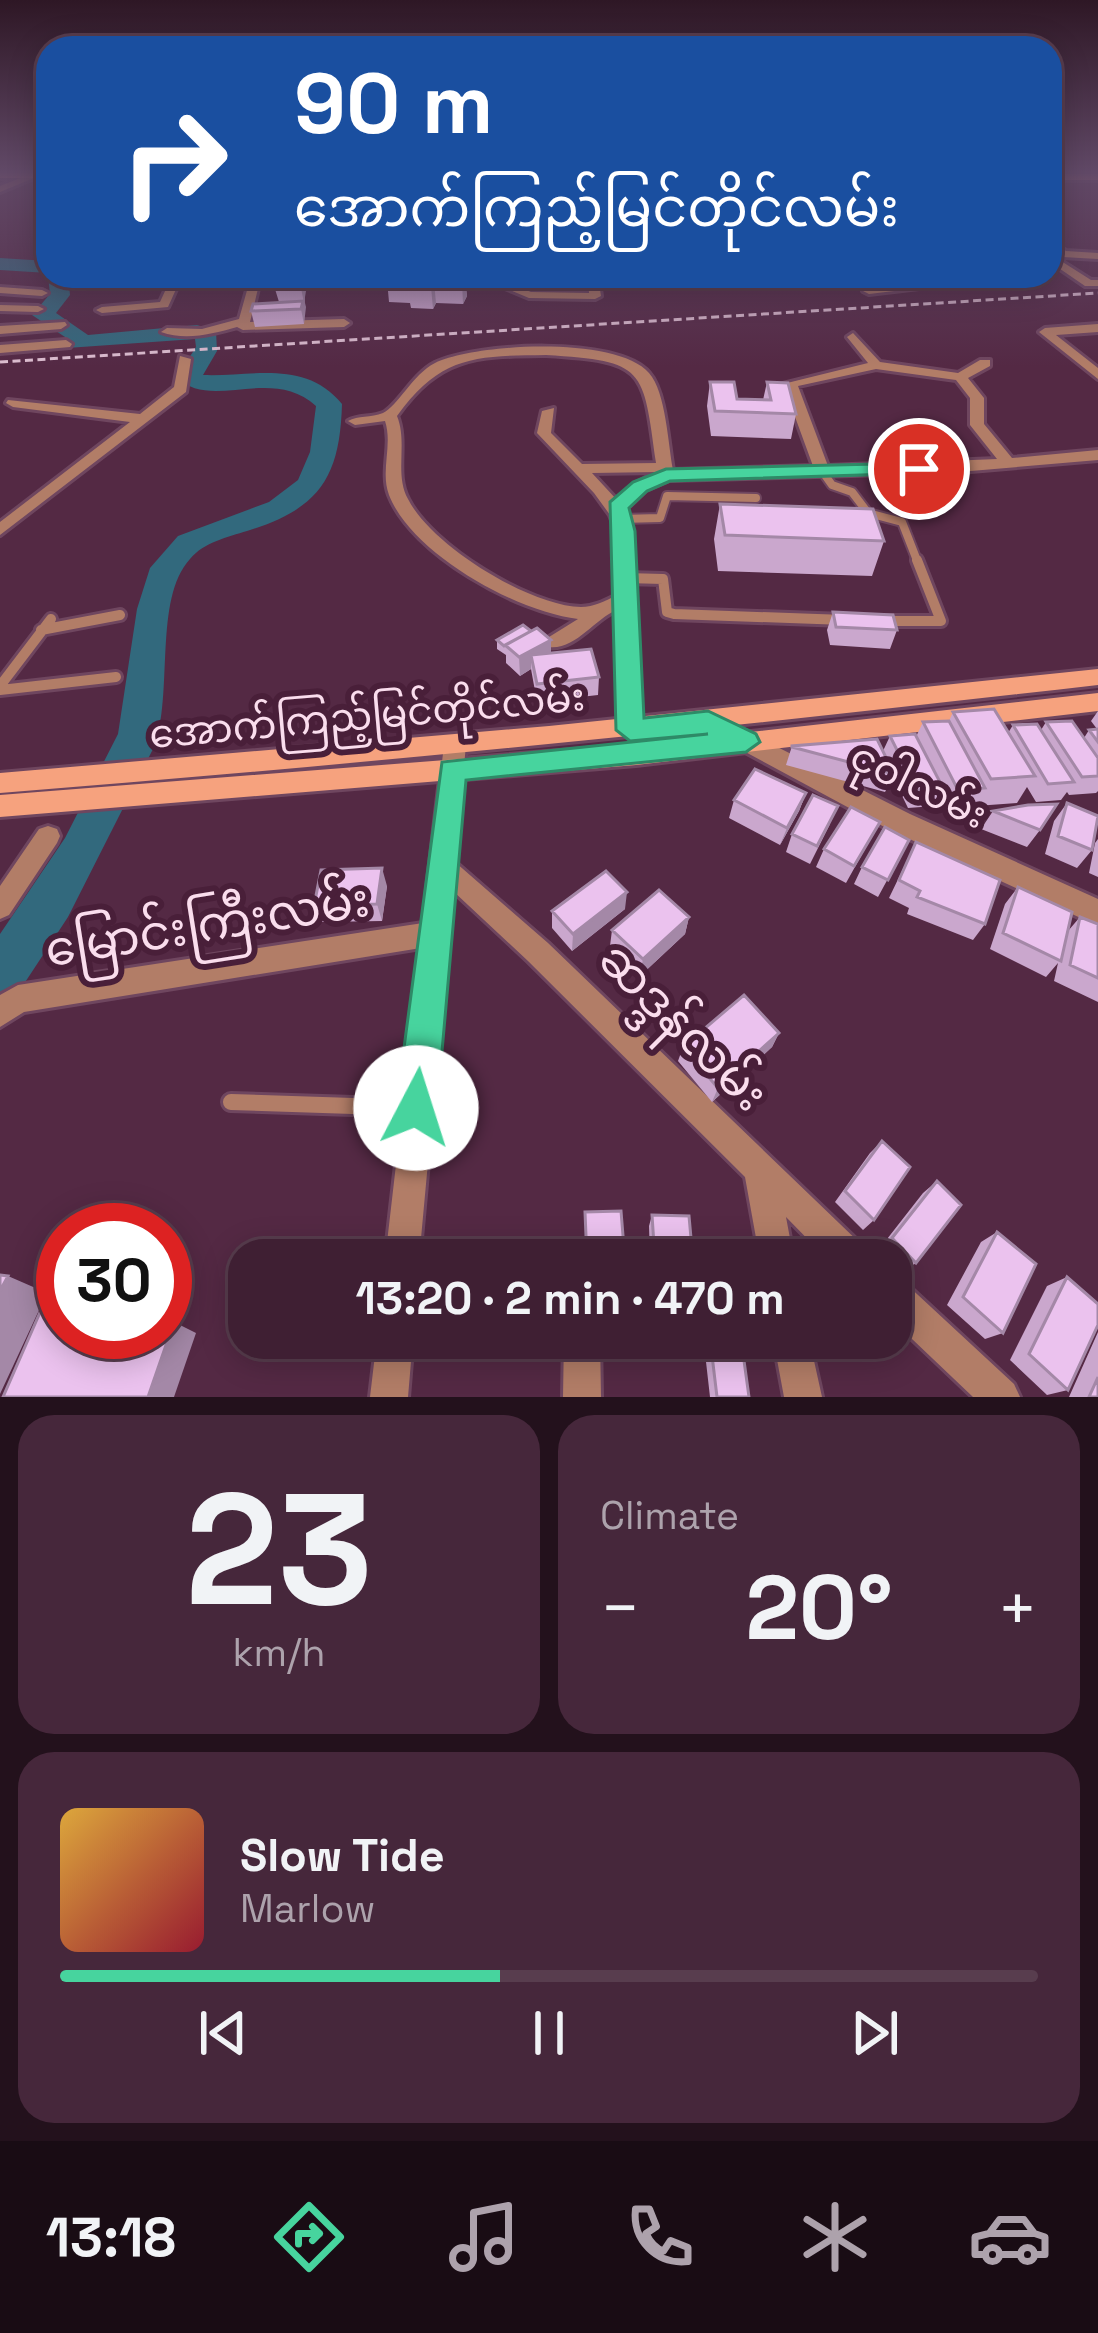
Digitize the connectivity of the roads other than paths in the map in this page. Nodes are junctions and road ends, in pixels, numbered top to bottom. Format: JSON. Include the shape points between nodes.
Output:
{"nodes":[{"id":1,"x":1062,"y":252,"type":"edge"},
{"id":2,"x":1098,"y":256,"type":"edge"},
{"id":3,"x":1062,"y":265,"type":"edge"},
{"id":4,"x":1072,"y":272,"type":"junction"},
{"id":5,"x":1062,"y":273,"type":"edge"},
{"id":6,"x":1098,"y":284,"type":"edge"},
{"id":7,"x":172,"y":288,"type":"edge"},
{"id":8,"x":253,"y":288,"type":"edge"},
{"id":9,"x":487,"y":288,"type":"edge"},
{"id":10,"x":511,"y":288,"type":"edge"},
{"id":11,"x":594,"y":288,"type":"edge"},
{"id":12,"x":904,"y":288,"type":"edge"},
{"id":13,"x":1,"y":291,"type":"edge"},
{"id":14,"x":869,"y":291,"type":"dead end"},
{"id":15,"x":42,"y":293,"type":"dead end"},
{"id":16,"x":474,"y":293,"type":"dead end"},
{"id":17,"x":0,"y":308,"type":"edge"},
{"id":18,"x":38,"y":309,"type":"dead end"},
{"id":19,"x":102,"y":310,"type":"dead end"},
{"id":20,"x":244,"y":321,"type":"junction"},
{"id":21,"x":344,"y":322,"type":"dead end"},
{"id":22,"x":62,"y":325,"type":"dead end"},
{"id":23,"x":1098,"y":328,"type":"edge"},
{"id":24,"x":0,"y":330,"type":"edge"},
{"id":25,"x":167,"y":332,"type":"dead end"},
{"id":26,"x":853,"y":337,"type":"dead end"},
{"id":27,"x":66,"y":344,"type":"dead end"},
{"id":28,"x":0,"y":349,"type":"edge"},
{"id":29,"x":185,"y":359,"type":"dead end"},
{"id":30,"x":985,"y":363,"type":"dead end"},
{"id":31,"x":876,"y":364,"type":"junction"},
{"id":32,"x":1098,"y":375,"type":"edge"},
{"id":33,"x":960,"y":377,"type":"junction"},
{"id":34,"x":13,"y":403,"type":"dead end"},
{"id":35,"x":549,"y":411,"type":"dead end"},
{"id":36,"x":390,"y":416,"type":"junction"},
{"id":37,"x":143,"y":419,"type":"junction"},
{"id":38,"x":355,"y":422,"type":"dead end"},
{"id":39,"x":1098,"y":455,"type":"edge"},
{"id":40,"x":1008,"y":463,"type":"junction"},
{"id":41,"x":582,"y":469,"type":"junction"},
{"id":42,"x":665,"y":471,"type":"junction"},
{"id":43,"x":822,"y":472,"type":"junction"},
{"id":44,"x":756,"y":498,"type":"dead end"},
{"id":45,"x":619,"y":513,"type":"junction"},
{"id":46,"x":0,"y":530,"type":"edge"},
{"id":47,"x":627,"y":588,"type":"junction"},
{"id":48,"x":596,"y":610,"type":"junction"},
{"id":49,"x":119,"y":615,"type":"dead end"},
{"id":50,"x":51,"y":620,"type":"dead end"},
{"id":51,"x":41,"y":630,"type":"junction"},
{"id":52,"x":556,"y":642,"type":"edge"},
{"id":53,"x":1098,"y":676,"type":"edge"},
{"id":54,"x":116,"y":677,"type":"dead end"},
{"id":55,"x":0,"y":688,"type":"edge"},
{"id":56,"x":1098,"y":702,"type":"edge"},
{"id":57,"x":708,"y":722,"type":"junction"},
{"id":58,"x":630,"y":730,"type":"junction"},
{"id":59,"x":746,"y":742,"type":"junction"},
{"id":60,"x":454,"y":757,"type":"junction"},
{"id":61,"x":0,"y":783,"type":"edge"},
{"id":62,"x":96,"y":789,"type":"junction"},
{"id":63,"x":0,"y":806,"type":"edge"},
{"id":64,"x":48,"y":836,"type":"dead end"},
{"id":65,"x":442,"y":865,"type":"junction"},
{"id":66,"x":0,"y":907,"type":"edge"},
{"id":67,"x":1098,"y":913,"type":"edge"},
{"id":68,"x":433,"y":934,"type":"junction"},
{"id":69,"x":0,"y":1013,"type":"edge"},
{"id":70,"x":231,"y":1102,"type":"dead end"},
{"id":71,"x":416,"y":1108,"type":"junction"},
{"id":72,"x":761,"y":1175,"type":"junction"},
{"id":73,"x":404,"y":1239,"type":"edge"},
{"id":74,"x":773,"y":1239,"type":"edge"},
{"id":75,"x":830,"y":1239,"type":"edge"},
{"id":76,"x":912,"y":1314,"type":"edge"},
{"id":77,"x":393,"y":1359,"type":"edge"},
{"id":78,"x":582,"y":1359,"type":"edge"},
{"id":79,"x":795,"y":1359,"type":"edge"},
{"id":80,"x":389,"y":1397,"type":"edge"},
{"id":81,"x":582,"y":1397,"type":"edge"},
{"id":82,"x":803,"y":1397,"type":"edge"},
{"id":83,"x":1001,"y":1397,"type":"edge"}],
"edges":[{"from":1,"to":2,"type":"street"},
{"from":3,"to":4,"type":"street"},
{"from":4,"to":5,"type":"street"},
{"from":4,"to":6,"type":"street"},
{"from":7,"to":19,"type":"street","via":[[166,303]]},
{"from":8,"to":20,"type":"street"},
{"from":9,"to":16,"type":"street"},
{"from":10,"to":11,"type":"street","via":[[595,296]]},
{"from":12,"to":14,"type":"street"},
{"from":13,"to":15,"type":"street"},
{"from":17,"to":18,"type":"street"},
{"from":20,"to":21,"type":"street"},
{"from":20,"to":25,"type":"street"},
{"from":22,"to":24,"type":"street"},
{"from":23,"to":32,"type":"street","via":[[1045,332]]},
{"from":26,"to":31,"type":"street"},
{"from":27,"to":28,"type":"street"},
{"from":29,"to":37,"type":"street","via":[[181,388]]},
{"from":30,"to":33,"type":"street"},
{"from":31,"to":33,"type":"street"},
{"from":31,"to":43,"type":"street","via":[[790,383]]},
{"from":33,"to":40,"type":"street","via":[[977,398],[977,425]]},
{"from":34,"to":37,"type":"street"},
{"from":35,"to":41,"type":"street","via":[[544,433]]},
{"from":36,"to":38,"type":"street"},
{"from":36,"to":42,"type":"street","via":[[445,362],[605,353],[645,376]]},
{"from":36,"to":48,"type":"street","via":[[400,436],[394,484],[423,532],[513,594],[579,613]]},
{"from":37,"to":46,"type":"street"},
{"from":39,"to":40,"type":"street"},
{"from":40,"to":43,"type":"street"},
{"from":41,"to":42,"type":"street"},
{"from":41,"to":45,"type":"street"},
{"from":42,"to":43,"type":"street"},
{"from":42,"to":45,"type":"street"},
{"from":43,"to":47,"type":"lane","via":[[868,513],[902,522],[941,621],[674,614],[667,612],[663,579]]},
{"from":44,"to":45,"type":"lane","via":[[667,496],[660,518]]},
{"from":45,"to":47,"type":"street"},
{"from":47,"to":48,"type":"street"},
{"from":47,"to":58,"type":"street"},
{"from":48,"to":52,"type":"street"},
{"from":49,"to":51,"type":"lane"},
{"from":50,"to":51,"type":"lane"},
{"from":51,"to":55,"type":"lane"},
{"from":53,"to":57,"type":"main road","name":"အောက်ကြည့်မြင်တိုင်လမ်း"},
{"from":54,"to":55,"type":"lane"},
{"from":56,"to":59,"type":"main road","name":"အောက်ကြည့်မြင်တိုင်လမ်း"},
{"from":57,"to":58,"type":"main road","name":"အောက်ကြည့်မြင်တိုင်လမ်း"},
{"from":57,"to":59,"type":"street","name":"ငုဝါလမ်း"},
{"from":58,"to":60,"type":"main road","name":"အောက်ကြည့်မြင်တိုင်လမ်း"},
{"from":59,"to":60,"type":"main road","name":"အောက်ကြည့်မြင်တိုင်လမ်း"},
{"from":59,"to":67,"type":"street","name":"ငုဝါလမ်း"},
{"from":60,"to":62,"type":"main road","name":"အောက်ကြည့်မြင်တိုင်လမ်း"},
{"from":60,"to":65,"type":"street"},
{"from":61,"to":62,"type":"main road","name":"အောက်ကြည့်မြင်တိုင်လမ်း"},
{"from":62,"to":63,"type":"main road","name":"အောက်ကြည့်မြင်တိုင်လမ်း"},
{"from":64,"to":66,"type":"street"},
{"from":65,"to":68,"type":"street"},
{"from":65,"to":72,"type":"street","name":"ဆဒ္ဒန်လမ်း"},
{"from":68,"to":69,"type":"street","name":"မြောင်းကြီးလမ်း","via":[[18,999]]},
{"from":68,"to":71,"type":"street"},
{"from":70,"to":71,"type":"lane"},
{"from":71,"to":73,"type":"street"},
{"from":72,"to":74,"type":"street"},
{"from":72,"to":75,"type":"street","name":"ဆဒ္ဒန်လမ်း"},
{"from":76,"to":83,"type":"street"},
{"from":77,"to":80,"type":"street"},
{"from":78,"to":81,"type":"street"},
{"from":79,"to":82,"type":"street"}]}
